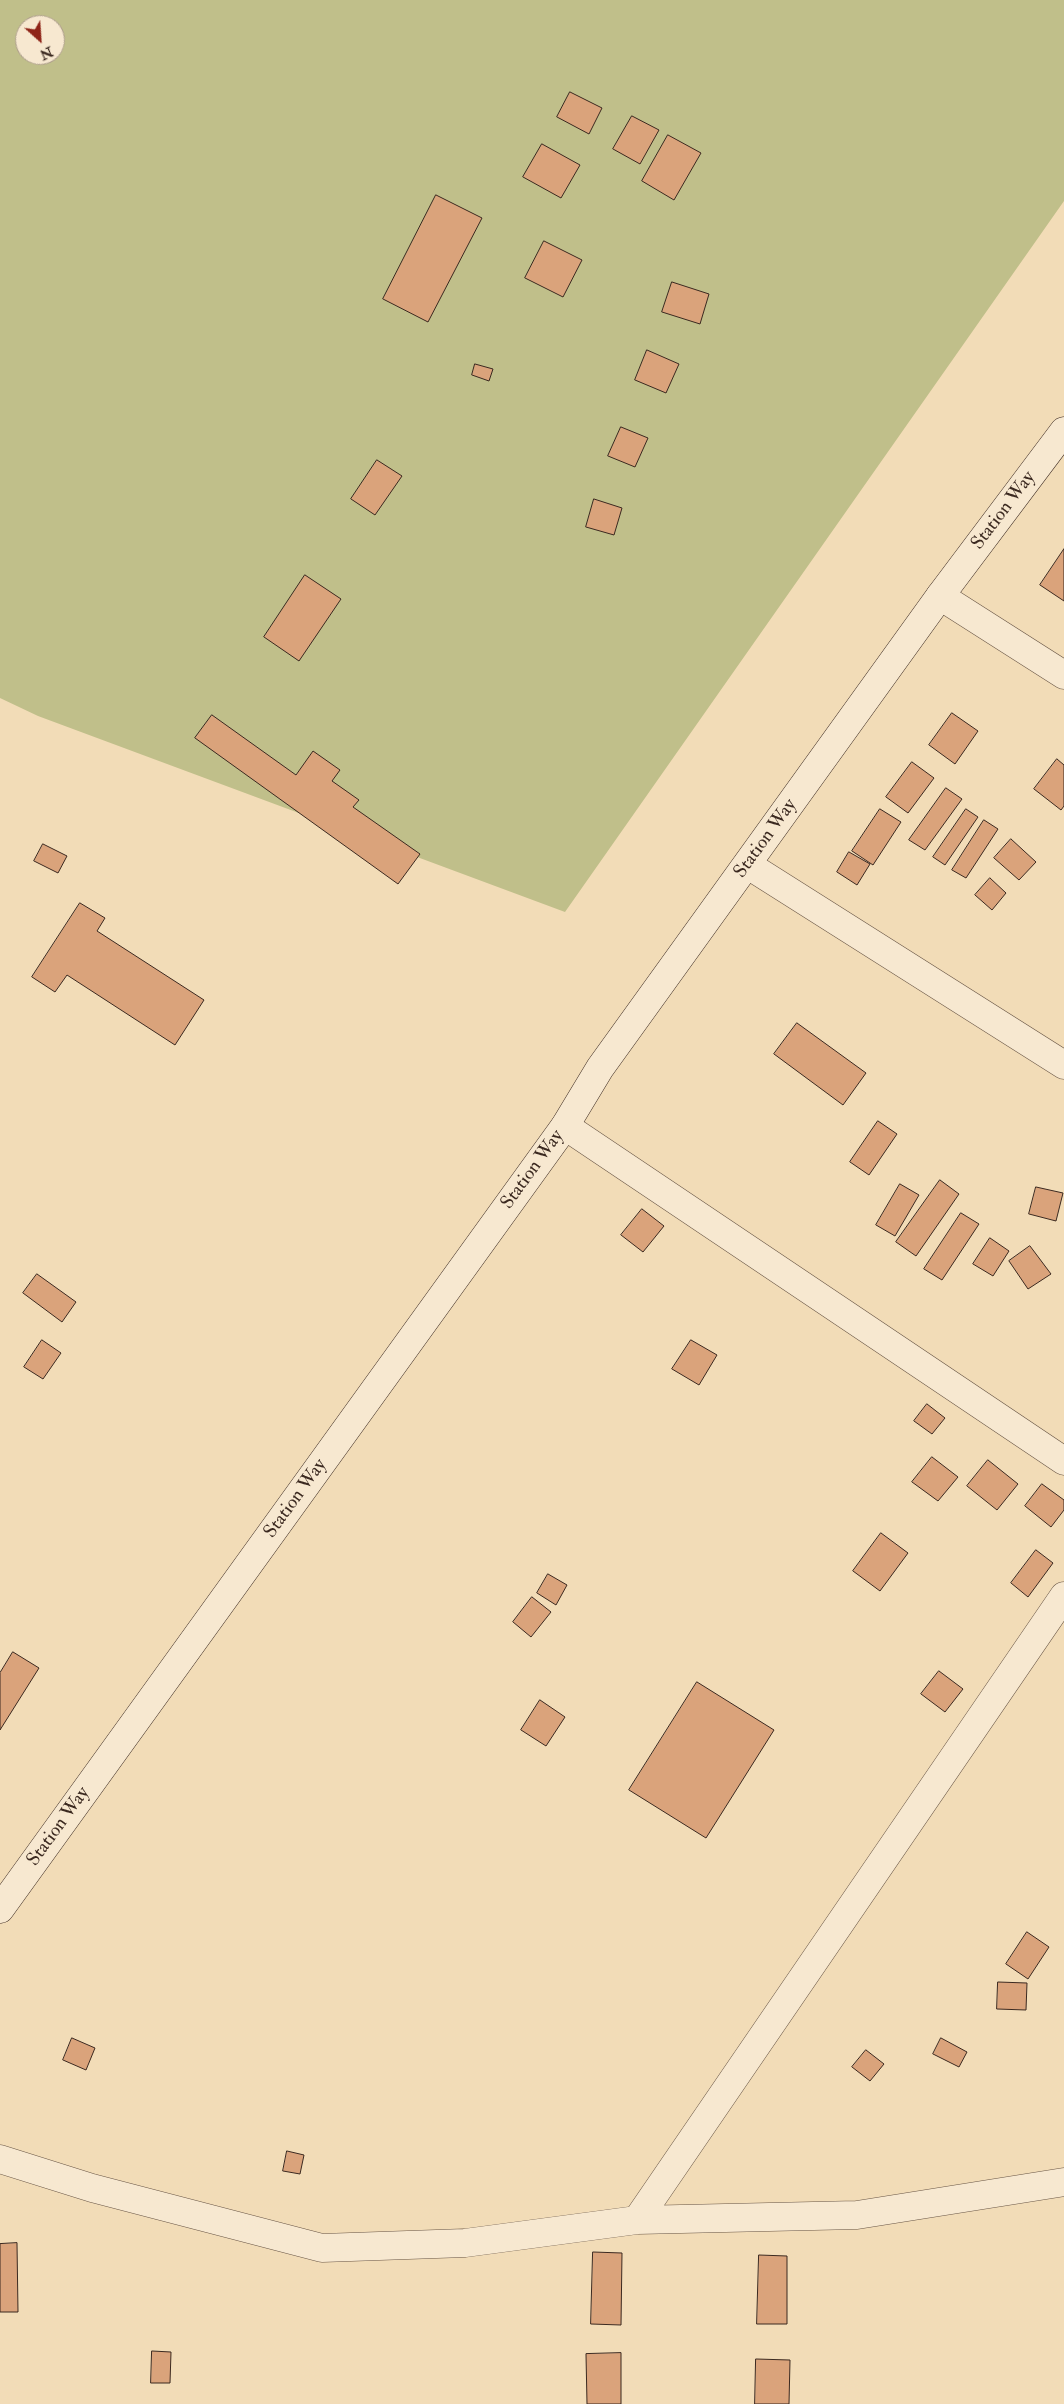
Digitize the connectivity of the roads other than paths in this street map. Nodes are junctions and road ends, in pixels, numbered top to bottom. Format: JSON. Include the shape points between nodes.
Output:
{"nodes":[{"id":1,"x":1064,"y":431,"type":"edge"},
{"id":2,"x":940,"y":596,"type":"junction"},
{"id":3,"x":1064,"y":675,"type":"edge"},
{"id":4,"x":748,"y":865,"type":"junction"},
{"id":5,"x":1064,"y":1065,"type":"edge"},
{"id":6,"x":565,"y":1126,"type":"junction"},
{"id":7,"x":1064,"y":1461,"type":"edge"},
{"id":8,"x":1064,"y":1596,"type":"edge"},
{"id":9,"x":0,"y":1909,"type":"edge"},
{"id":10,"x":0,"y":2159,"type":"edge"},
{"id":11,"x":1064,"y":2182,"type":"edge"},
{"id":12,"x":637,"y":2220,"type":"junction"}],
"edges":[{"from":1,"to":2,"type":"street","name":"Station Way"},
{"from":2,"to":3,"type":"street"},
{"from":2,"to":4,"type":"street","name":"Station Way"},
{"from":4,"to":5,"type":"street"},
{"from":4,"to":6,"type":"street","name":"Station Way","via":[[600,1068]]},
{"from":6,"to":7,"type":"street"},
{"from":6,"to":9,"type":"street","name":"Station Way"},
{"from":8,"to":12,"type":"street"},
{"from":10,"to":12,"type":"street","via":[[92,2188],[322,2248],[465,2243]]},
{"from":11,"to":12,"type":"street","via":[[858,2215]]}]}
